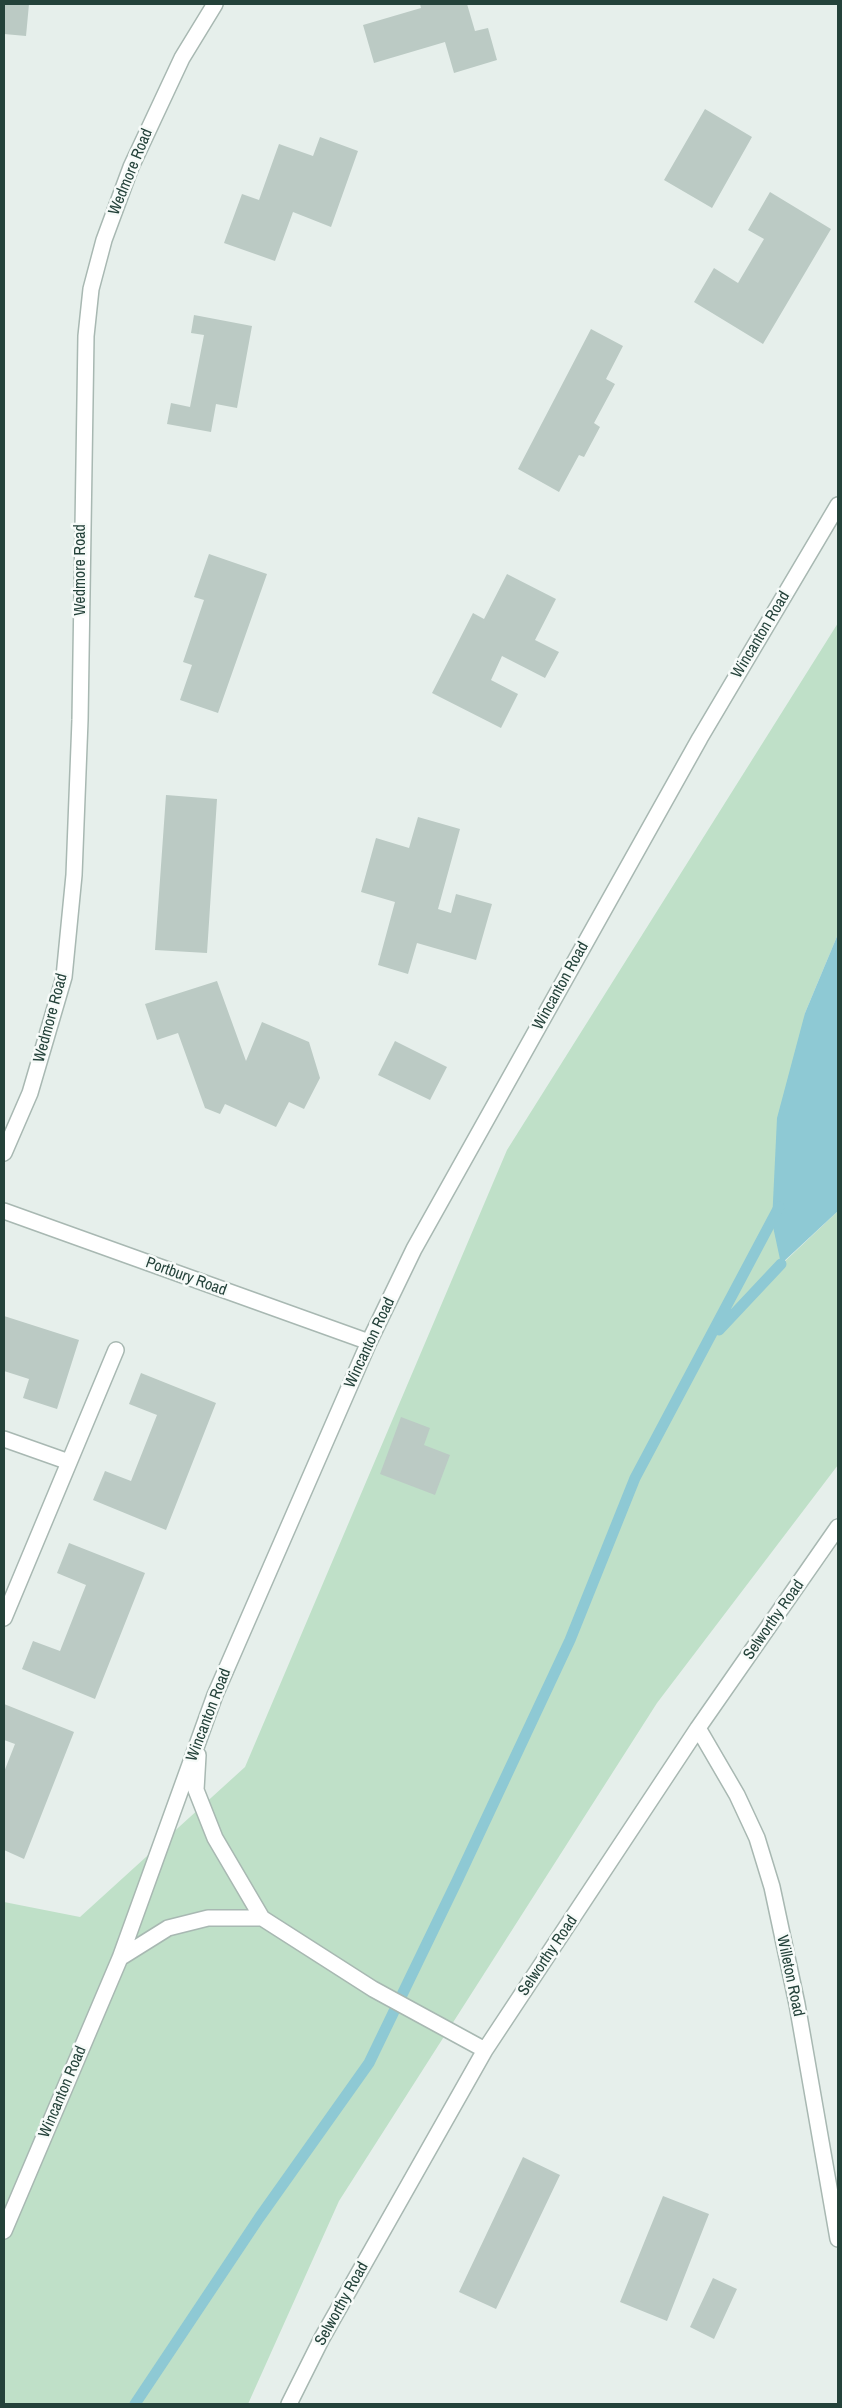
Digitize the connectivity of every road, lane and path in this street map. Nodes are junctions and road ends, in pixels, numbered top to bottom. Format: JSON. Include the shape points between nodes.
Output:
{"nodes":[{"id":1,"x":215,"y":4,"type":"edge"},
{"id":2,"x":838,"y":506,"type":"edge"},
{"id":3,"x":4,"y":1153,"type":"edge"},
{"id":4,"x":4,"y":1211,"type":"edge"},
{"id":5,"x":369,"y":1342,"type":"junction"},
{"id":6,"x":116,"y":1350,"type":"dead end"},
{"id":7,"x":4,"y":1439,"type":"edge"},
{"id":8,"x":69,"y":1462,"type":"junction"},
{"id":9,"x":838,"y":1527,"type":"edge"},
{"id":10,"x":4,"y":1618,"type":"edge"},
{"id":11,"x":698,"y":1728,"type":"junction"},
{"id":12,"x":198,"y":1738,"type":"junction"},
{"id":13,"x":262,"y":1918,"type":"junction"},
{"id":14,"x":120,"y":1958,"type":"junction"},
{"id":15,"x":485,"y":2050,"type":"junction"},
{"id":16,"x":4,"y":2231,"type":"edge"},
{"id":17,"x":838,"y":2239,"type":"edge"},
{"id":18,"x":289,"y":2404,"type":"edge"}],
"edges":[{"from":1,"to":3,"type":"street","name":"Wedmore Road","via":[[182,58],[131,167],[104,240],[91,289],[86,336],[80,720],[74,875],[64,977],[30,1092]]},
{"from":2,"to":5,"type":"street","name":"Wincanton Road","via":[[695,747],[414,1249]]},
{"from":4,"to":5,"type":"street","name":"Portbury Road"},
{"from":5,"to":12,"type":"street","name":"Wincanton Road"},
{"from":6,"to":8,"type":"street"},
{"from":7,"to":8,"type":"street"},
{"from":8,"to":10,"type":"street"},
{"from":9,"to":11,"type":"street","name":"Selworthy Road"},
{"from":11,"to":15,"type":"street","name":"Selworthy Road"},
{"from":11,"to":17,"type":"street","name":"Willeton Road","via":[[737,1795],[753,1830],[772,1887],[797,2004]]},
{"from":12,"to":13,"type":"street","via":[[196,1790],[215,1838]]},
{"from":12,"to":14,"type":"street","name":"Wincanton Road"},
{"from":13,"to":14,"type":"street","via":[[208,1918],[168,1928]]},
{"from":13,"to":15,"type":"street","via":[[373,1989]]},
{"from":14,"to":16,"type":"street","name":"Wincanton Road"},
{"from":15,"to":18,"type":"street","name":"Selworthy Road","via":[[322,2338]]}]}
